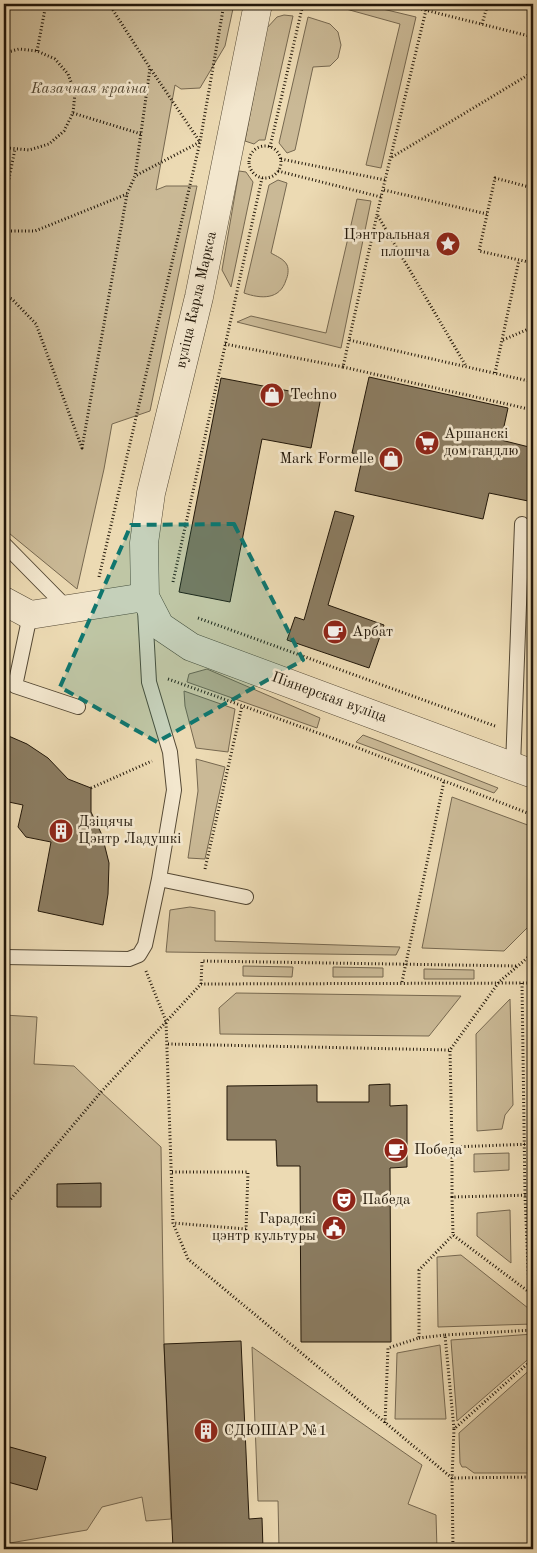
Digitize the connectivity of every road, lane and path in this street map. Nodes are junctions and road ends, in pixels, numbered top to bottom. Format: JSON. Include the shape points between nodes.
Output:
{"nodes":[{"id":1,"x":46,"y":4,"type":"edge"},
{"id":2,"x":109,"y":4,"type":"edge"},
{"id":3,"x":224,"y":4,"type":"edge"},
{"id":4,"x":258,"y":4,"type":"edge"},
{"id":5,"x":303,"y":4,"type":"edge"},
{"id":6,"x":401,"y":4,"type":"edge"},
{"id":7,"x":487,"y":7,"type":"dead end"},
{"id":8,"x":426,"y":10,"type":"junction"},
{"id":9,"x":482,"y":24,"type":"junction"},
{"id":10,"x":533,"y":37,"type":"edge"},
{"id":11,"x":37,"y":51,"type":"junction"},
{"id":12,"x":4,"y":53,"type":"edge"},
{"id":13,"x":150,"y":68,"type":"junction"},
{"id":14,"x":533,"y":72,"type":"edge"},
{"id":15,"x":73,"y":113,"type":"junction"},
{"id":16,"x":141,"y":134,"type":"junction"},
{"id":17,"x":200,"y":142,"type":"junction"},
{"id":18,"x":4,"y":145,"type":"edge"},
{"id":19,"x":270,"y":147,"type":"junction"},
{"id":20,"x":15,"y":149,"type":"junction"},
{"id":21,"x":392,"y":157,"type":"junction"},
{"id":22,"x":281,"y":159,"type":"junction"},
{"id":23,"x":278,"y":171,"type":"junction"},
{"id":24,"x":134,"y":176,"type":"junction"},
{"id":25,"x":262,"y":178,"type":"junction"},
{"id":26,"x":385,"y":180,"type":"junction"},
{"id":27,"x":533,"y":188,"type":"edge"},
{"id":28,"x":384,"y":190,"type":"junction"},
{"id":29,"x":127,"y":194,"type":"junction"},
{"id":30,"x":381,"y":197,"type":"junction"},
{"id":31,"x":4,"y":203,"type":"edge"},
{"id":32,"x":487,"y":214,"type":"junction"},
{"id":33,"x":378,"y":215,"type":"junction"},
{"id":34,"x":4,"y":231,"type":"edge"},
{"id":35,"x":519,"y":260,"type":"junction"},
{"id":36,"x":533,"y":263,"type":"edge"},
{"id":37,"x":4,"y":296,"type":"edge"},
{"id":38,"x":533,"y":327,"type":"edge"},
{"id":39,"x":349,"y":340,"type":"junction"},
{"id":40,"x":502,"y":341,"type":"junction"},
{"id":41,"x":225,"y":344,"type":"junction"},
{"id":42,"x":343,"y":367,"type":"junction"},
{"id":43,"x":466,"y":367,"type":"junction"},
{"id":44,"x":495,"y":373,"type":"junction"},
{"id":45,"x":533,"y":382,"type":"edge"},
{"id":46,"x":533,"y":410,"type":"edge"},
{"id":47,"x":4,"y":425,"type":"edge"},
{"id":48,"x":9,"y":426,"type":"dead end"},
{"id":49,"x":522,"y":524,"type":"dead end"},
{"id":50,"x":4,"y":544,"type":"edge"},
{"id":51,"x":172,"y":588,"type":"dead end"},
{"id":52,"x":145,"y":597,"type":"junction"},
{"id":53,"x":4,"y":601,"type":"edge"},
{"id":54,"x":80,"y":606,"type":"junction"},
{"id":55,"x":30,"y":615,"type":"junction"},
{"id":56,"x":197,"y":617,"type":"dead end"},
{"id":57,"x":148,"y":672,"type":"junction"},
{"id":58,"x":242,"y":706,"type":"junction"},
{"id":59,"x":78,"y":708,"type":"dead end"},
{"id":60,"x":514,"y":733,"type":"junction"},
{"id":61,"x":170,"y":752,"type":"junction"},
{"id":62,"x":523,"y":770,"type":"edge"},
{"id":63,"x":444,"y":781,"type":"junction"},
{"id":64,"x":91,"y":788,"type":"dead end"},
{"id":65,"x":533,"y":815,"type":"edge"},
{"id":66,"x":159,"y":880,"type":"junction"},
{"id":67,"x":202,"y":888,"type":"junction"},
{"id":68,"x":246,"y":897,"type":"dead end"},
{"id":69,"x":533,"y":953,"type":"edge"},
{"id":70,"x":139,"y":956,"type":"junction"},
{"id":71,"x":4,"y":957,"type":"edge"},
{"id":72,"x":406,"y":964,"type":"junction"},
{"id":73,"x":518,"y":966,"type":"junction"},
{"id":74,"x":402,"y":982,"type":"junction"},
{"id":75,"x":499,"y":982,"type":"junction"},
{"id":76,"x":533,"y":982,"type":"edge"},
{"id":77,"x":522,"y":983,"type":"junction"},
{"id":78,"x":201,"y":984,"type":"junction"},
{"id":79,"x":166,"y":1021,"type":"junction"},
{"id":80,"x":168,"y":1044,"type":"junction"},
{"id":81,"x":450,"y":1050,"type":"junction"},
{"id":82,"x":533,"y":1144,"type":"edge"},
{"id":83,"x":524,"y":1145,"type":"junction"},
{"id":84,"x":452,"y":1147,"type":"junction"},
{"id":85,"x":172,"y":1172,"type":"junction"},
{"id":86,"x":533,"y":1195,"type":"edge"},
{"id":87,"x":525,"y":1196,"type":"junction"},
{"id":88,"x":452,"y":1198,"type":"junction"},
{"id":89,"x":4,"y":1207,"type":"edge"},
{"id":90,"x":173,"y":1224,"type":"junction"},
{"id":91,"x":453,"y":1235,"type":"junction"},
{"id":92,"x":529,"y":1290,"type":"junction"},
{"id":93,"x":533,"y":1294,"type":"edge"},
{"id":94,"x":533,"y":1330,"type":"edge"},
{"id":95,"x":445,"y":1335,"type":"junction"},
{"id":96,"x":419,"y":1338,"type":"junction"},
{"id":97,"x":533,"y":1359,"type":"edge"},
{"id":98,"x":384,"y":1423,"type":"junction"},
{"id":99,"x":454,"y":1429,"type":"junction"},
{"id":100,"x":533,"y":1477,"type":"edge"},
{"id":101,"x":452,"y":1478,"type":"junction"},
{"id":102,"x":453,"y":1549,"type":"edge"}],
"edges":[{"from":1,"to":11,"type":"path"},
{"from":2,"to":13,"type":"path"},
{"from":3,"to":17,"type":"path"},
{"from":4,"to":52,"type":"street","name":"вуліца Карла Маркса","via":[[199,297],[152,493],[144,543]]},
{"from":5,"to":19,"type":"path"},
{"from":6,"to":8,"type":"path"},
{"from":7,"to":9,"type":"path"},
{"from":8,"to":9,"type":"path"},
{"from":8,"to":21,"type":"path"},
{"from":9,"to":10,"type":"path"},
{"from":11,"to":12,"type":"path","via":[[19,49]]},
{"from":11,"to":15,"type":"path","via":[[55,59],[68,74],[74,93]]},
{"from":13,"to":16,"type":"path"},
{"from":13,"to":17,"type":"path"},
{"from":14,"to":21,"type":"path"},
{"from":15,"to":16,"type":"path"},
{"from":15,"to":20,"type":"path","via":[[64,131],[49,144],[29,150]]},
{"from":16,"to":24,"type":"path"},
{"from":17,"to":24,"type":"path"},
{"from":17,"to":54,"type":"path"},
{"from":18,"to":20,"type":"path"},
{"from":19,"to":22,"type":"path"},
{"from":19,"to":25,"type":"path","via":[[258,147],[250,156],[250,169]]},
{"from":20,"to":31,"type":"path"},
{"from":21,"to":26,"type":"path"},
{"from":22,"to":23,"type":"path"},
{"from":22,"to":26,"type":"path"},
{"from":23,"to":25,"type":"path"},
{"from":23,"to":30,"type":"path"},
{"from":24,"to":29,"type":"path"},
{"from":25,"to":41,"type":"path"},
{"from":26,"to":28,"type":"path"},
{"from":27,"to":32,"type":"path","via":[[495,178]]},
{"from":28,"to":30,"type":"path"},
{"from":28,"to":32,"type":"path"},
{"from":29,"to":34,"type":"path","via":[[35,231]]},
{"from":29,"to":37,"type":"path","via":[[82,448],[36,324],[12,299]]},
{"from":30,"to":33,"type":"path"},
{"from":32,"to":35,"type":"path","via":[[478,251]]},
{"from":33,"to":39,"type":"path"},
{"from":33,"to":43,"type":"path"},
{"from":35,"to":36,"type":"path"},
{"from":35,"to":40,"type":"path"},
{"from":38,"to":40,"type":"path"},
{"from":39,"to":42,"type":"path"},
{"from":39,"to":43,"type":"path"},
{"from":40,"to":44,"type":"path"},
{"from":41,"to":42,"type":"path"},
{"from":41,"to":51,"type":"path"},
{"from":42,"to":46,"type":"path"},
{"from":43,"to":44,"type":"path"},
{"from":44,"to":45,"type":"path"},
{"from":47,"to":48,"type":"path"},
{"from":49,"to":60,"type":"lane"},
{"from":50,"to":54,"type":"lane"},
{"from":52,"to":54,"type":"street"},
{"from":52,"to":57,"type":"lane"},
{"from":52,"to":62,"type":"street","name":"Піянерская вуліца","via":[[160,626],[192,647]]},
{"from":53,"to":55,"type":"street"},
{"from":54,"to":55,"type":"street"},
{"from":55,"to":59,"type":"lane","via":[[15,686]]},
{"from":56,"to":60,"type":"path"},
{"from":57,"to":58,"type":"path"},
{"from":57,"to":61,"type":"lane"},
{"from":58,"to":63,"type":"path"},
{"from":58,"to":67,"type":"path"},
{"from":60,"to":62,"type":"lane"},
{"from":61,"to":64,"type":"path"},
{"from":61,"to":66,"type":"lane","via":[[174,790]]},
{"from":63,"to":65,"type":"path"},
{"from":63,"to":72,"type":"path"},
{"from":66,"to":67,"type":"lane"},
{"from":66,"to":70,"type":"lane","via":[[145,944]]},
{"from":67,"to":68,"type":"lane"},
{"from":69,"to":73,"type":"path"},
{"from":70,"to":71,"type":"lane","via":[[129,959]]},
{"from":70,"to":79,"type":"path"},
{"from":72,"to":73,"type":"path"},
{"from":72,"to":74,"type":"path"},
{"from":72,"to":78,"type":"path","via":[[202,961]]},
{"from":73,"to":75,"type":"path"},
{"from":74,"to":75,"type":"path"},
{"from":74,"to":78,"type":"path"},
{"from":75,"to":77,"type":"path"},
{"from":75,"to":81,"type":"path"},
{"from":76,"to":77,"type":"path"},
{"from":77,"to":83,"type":"path"},
{"from":78,"to":79,"type":"path"},
{"from":79,"to":80,"type":"path"},
{"from":79,"to":89,"type":"path","via":[[100,1092]]},
{"from":80,"to":81,"type":"path"},
{"from":80,"to":85,"type":"path"},
{"from":81,"to":84,"type":"path"},
{"from":82,"to":83,"type":"path"},
{"from":83,"to":84,"type":"path"},
{"from":83,"to":87,"type":"path"},
{"from":84,"to":88,"type":"path"},
{"from":85,"to":90,"type":"path"},
{"from":85,"to":90,"type":"path","via":[[248,1172],[246,1229]]},
{"from":86,"to":87,"type":"path"},
{"from":87,"to":88,"type":"path"},
{"from":87,"to":92,"type":"path"},
{"from":88,"to":91,"type":"path"},
{"from":90,"to":98,"type":"path","via":[[188,1259]]},
{"from":91,"to":92,"type":"path"},
{"from":91,"to":96,"type":"path","via":[[419,1270]]},
{"from":92,"to":93,"type":"path"},
{"from":94,"to":95,"type":"path"},
{"from":95,"to":96,"type":"path"},
{"from":95,"to":99,"type":"path"},
{"from":96,"to":98,"type":"path","via":[[388,1348]]},
{"from":97,"to":99,"type":"path"},
{"from":98,"to":101,"type":"path"},
{"from":99,"to":101,"type":"path"},
{"from":100,"to":101,"type":"path"},
{"from":101,"to":102,"type":"path"}]}
